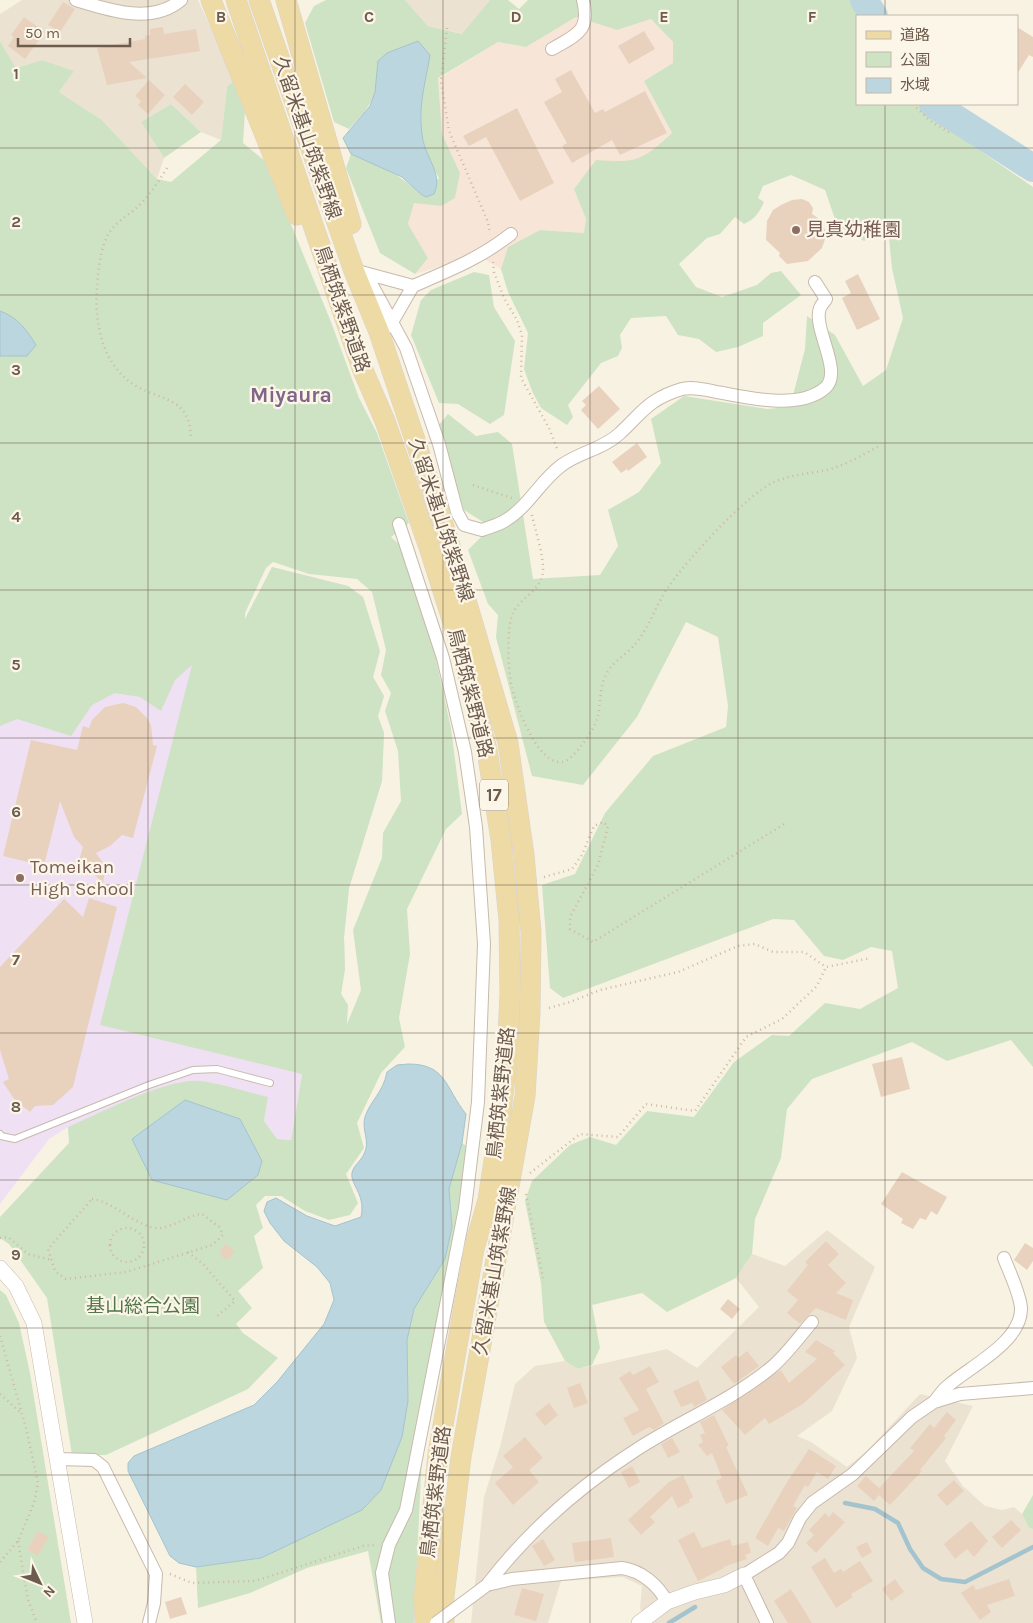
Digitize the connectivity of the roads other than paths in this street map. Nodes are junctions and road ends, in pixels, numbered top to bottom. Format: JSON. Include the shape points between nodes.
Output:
{"nodes":[{"id":1,"x":76,"y":0,"type":"edge"},
{"id":2,"x":181,"y":0,"type":"edge"},
{"id":3,"x":211,"y":0,"type":"edge"},
{"id":4,"x":236,"y":0,"type":"edge"},
{"id":5,"x":259,"y":0,"type":"edge"},
{"id":6,"x":286,"y":0,"type":"edge"},
{"id":7,"x":583,"y":0,"type":"edge"},
{"id":8,"x":552,"y":49,"type":"dead end"},
{"id":9,"x":510,"y":234,"type":"dead end"},
{"id":10,"x":360,"y":272,"type":"junction"},
{"id":11,"x":815,"y":282,"type":"dead end"},
{"id":12,"x":413,"y":286,"type":"junction"},
{"id":13,"x":385,"y":328,"type":"junction"},
{"id":14,"x":362,"y":368,"type":"junction"},
{"id":15,"x":399,"y":524,"type":"dead end"},
{"id":16,"x":270,"y":1083,"type":"dead end"},
{"id":17,"x":0,"y":1134,"type":"edge"},
{"id":18,"x":1004,"y":1258,"type":"dead end"},
{"id":19,"x":0,"y":1268,"type":"edge"},
{"id":20,"x":812,"y":1322,"type":"dead end"},
{"id":21,"x":1033,"y":1388,"type":"edge"},
{"id":22,"x":934,"y":1402,"type":"junction"},
{"id":23,"x":58,"y":1460,"type":"junction"},
{"id":24,"x":744,"y":1575,"type":"junction"},
{"id":25,"x":487,"y":1585,"type":"junction"},
{"id":26,"x":434,"y":1596,"type":"junction"},
{"id":27,"x":667,"y":1602,"type":"junction"},
{"id":28,"x":85,"y":1623,"type":"edge"},
{"id":29,"x":149,"y":1623,"type":"edge"},
{"id":30,"x":389,"y":1623,"type":"edge"},
{"id":31,"x":423,"y":1623,"type":"edge"},
{"id":32,"x":436,"y":1623,"type":"edge"},
{"id":33,"x":444,"y":1623,"type":"edge"},
{"id":34,"x":451,"y":1623,"type":"edge"},
{"id":35,"x":639,"y":1623,"type":"edge"},
{"id":36,"x":768,"y":1623,"type":"edge"}],
"edges":[{"from":1,"to":2,"type":"street","via":[[139,15],[160,11]]},
{"from":3,"to":14,"type":"main road","via":[[323,280]]},
{"from":4,"to":14,"type":"main road","name":"鳥栖筑紫野道路","number":"17"},
{"from":5,"to":10,"type":"main road","name":"久留米基山筑紫野線"},
{"from":6,"to":10,"type":"main road"},
{"from":7,"to":8,"type":"street","via":[[586,19],[583,28]]},
{"from":9,"to":12,"type":"street","via":[[469,262]]},
{"from":10,"to":12,"type":"street"},
{"from":10,"to":13,"type":"main road","name":"久留米基山筑紫野線"},
{"from":11,"to":13,"type":"street","via":[[826,299],[820,308],[819,318],[831,371],[828,386],[815,397],[803,401],[749,399],[698,388],[684,389],[654,401],[638,412],[609,442],[563,464],[506,520],[482,530],[464,525],[457,512],[439,444],[406,348]]},
{"from":12,"to":13,"type":"street"},
{"from":13,"to":26,"type":"main road","name":"久留米基山筑紫野線","number":"17","via":[[508,743],[531,932],[525,1096]]},
{"from":14,"to":26,"type":"main road","name":"鳥栖筑紫野道路","number":"17","via":[[385,421],[463,654],[487,750],[509,920],[507,1061],[488,1200],[474,1249],[438,1454]]},
{"from":15,"to":30,"type":"street","via":[[443,658],[465,752],[476,827],[484,944],[478,1102],[465,1208],[406,1510],[389,1545],[382,1573]]},
{"from":16,"to":17,"type":"lane","via":[[217,1069],[193,1070],[15,1138]]},
{"from":18,"to":22,"type":"street","via":[[1021,1308],[1018,1322],[1010,1336],[978,1366],[949,1385]]},
{"from":19,"to":23,"type":"street","via":[[16,1286],[34,1323]]},
{"from":20,"to":25,"type":"street","via":[[771,1367],[729,1397],[635,1450],[586,1487],[545,1522]]},
{"from":21,"to":22,"type":"street","via":[[960,1394]]},
{"from":22,"to":24,"type":"street","via":[[912,1417],[853,1474],[812,1503],[779,1553]]},
{"from":23,"to":28,"type":"street"},
{"from":23,"to":29,"type":"street","via":[[94,1460],[103,1467],[156,1574]]},
{"from":24,"to":27,"type":"street","via":[[724,1585]]},
{"from":24,"to":36,"type":"street"},
{"from":25,"to":27,"type":"street","via":[[512,1579],[622,1568],[634,1570],[649,1580]]},
{"from":25,"to":32,"type":"street","bridge":true},
{"from":26,"to":31,"type":"main road"},
{"from":26,"to":33,"type":"main road","name":"久留米基山筑紫野線","number":"17"},
{"from":26,"to":34,"type":"main road"},
{"from":27,"to":35,"type":"street"}]}
